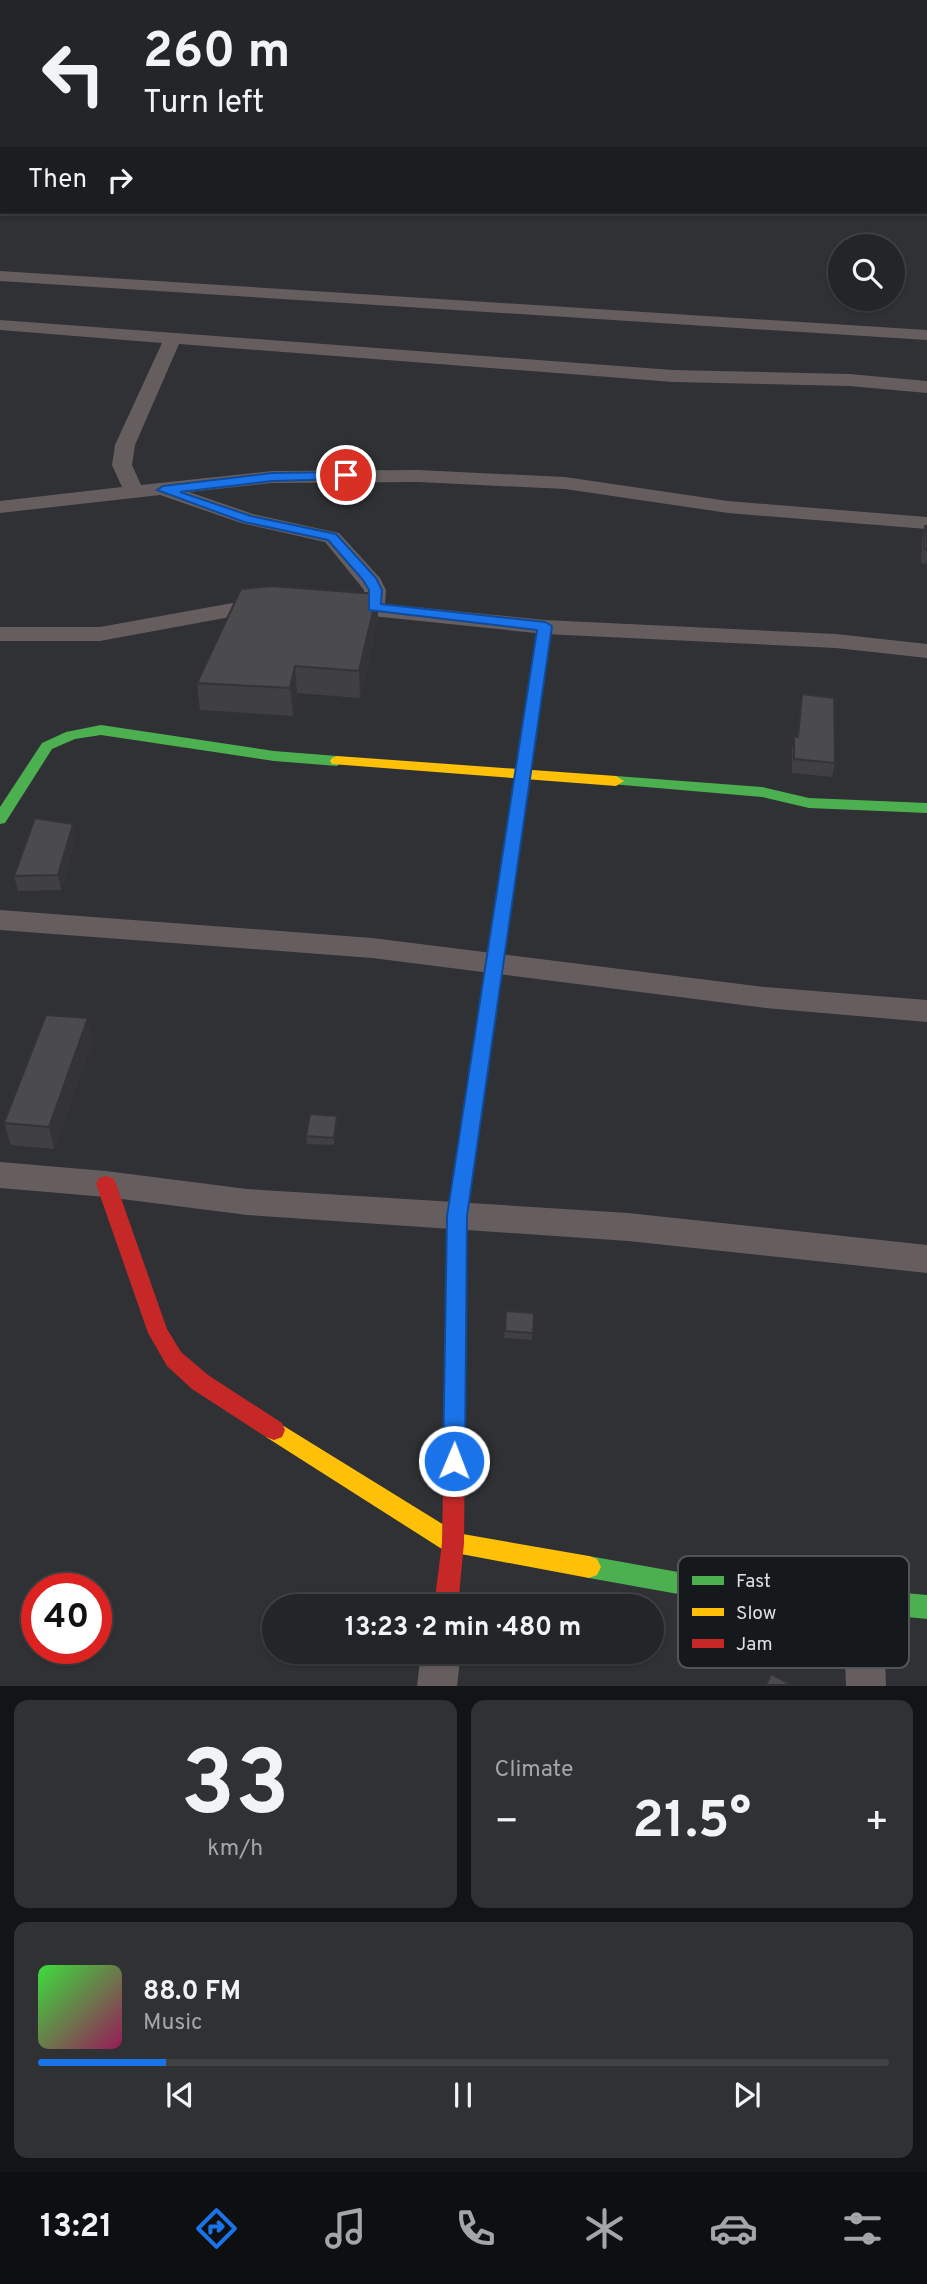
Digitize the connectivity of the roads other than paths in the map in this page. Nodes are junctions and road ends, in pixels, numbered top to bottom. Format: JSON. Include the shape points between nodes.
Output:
{"nodes":[{"id":1,"x":0,"y":276,"type":"edge"},
{"id":2,"x":0,"y":325,"type":"edge"},
{"id":3,"x":927,"y":335,"type":"edge"},
{"id":4,"x":172,"y":339,"type":"junction"},
{"id":5,"x":927,"y":387,"type":"edge"},
{"id":6,"x":163,"y":490,"type":"junction"},
{"id":7,"x":134,"y":492,"type":"junction"},
{"id":8,"x":0,"y":507,"type":"edge"},
{"id":9,"x":927,"y":523,"type":"edge"},
{"id":10,"x":291,"y":603,"type":"edge"},
{"id":11,"x":318,"y":605,"type":"edge"},
{"id":12,"x":374,"y":607,"type":"junction"},
{"id":13,"x":545,"y":626,"type":"junction"},
{"id":14,"x":0,"y":634,"type":"edge"},
{"id":15,"x":927,"y":651,"type":"edge"},
{"id":16,"x":521,"y":776,"type":"junction"},
{"id":17,"x":927,"y":808,"type":"edge"},
{"id":18,"x":0,"y":819,"type":"edge"},
{"id":19,"x":0,"y":920,"type":"edge"},
{"id":20,"x":495,"y":961,"type":"junction"},
{"id":21,"x":927,"y":1011,"type":"edge"},
{"id":22,"x":0,"y":1175,"type":"edge"},
{"id":23,"x":106,"y":1184,"type":"junction"},
{"id":24,"x":457,"y":1216,"type":"junction"},
{"id":25,"x":927,"y":1259,"type":"edge"},
{"id":26,"x":453,"y":1543,"type":"junction"},
{"id":27,"x":678,"y":1583,"type":"edge"},
{"id":28,"x":447,"y":1594,"type":"edge"},
{"id":29,"x":909,"y":1604,"type":"edge"},
{"id":30,"x":927,"y":1607,"type":"edge"},
{"id":31,"x":440,"y":1664,"type":"edge"},
{"id":32,"x":438,"y":1685,"type":"edge"}],
"edges":[{"from":1,"to":3,"type":"street"},
{"from":2,"to":4,"type":"street"},
{"from":4,"to":5,"type":"street","via":[[673,376],[849,380]]},
{"from":4,"to":7,"type":"street","via":[[125,445],[122,465]]},
{"from":6,"to":7,"type":"street"},
{"from":6,"to":9,"type":"street","via":[[298,475],[418,476],[582,485],[728,507]]},
{"from":6,"to":12,"type":"street","via":[[248,519],[332,537],[369,578],[375,590]]},
{"from":7,"to":8,"type":"street"},
{"from":10,"to":14,"type":"street","via":[[236,607],[100,634]]},
{"from":11,"to":12,"type":"street"},
{"from":12,"to":13,"type":"street"},
{"from":13,"to":15,"type":"street","via":[[836,641]]},
{"from":13,"to":16,"type":"street"},
{"from":16,"to":17,"type":"street","via":[[762,792],[809,803]]},
{"from":16,"to":18,"type":"street","via":[[274,756],[101,730],[71,735],[47,746]]},
{"from":16,"to":20,"type":"street"},
{"from":19,"to":20,"type":"street","via":[[213,934]]},
{"from":20,"to":21,"type":"street","via":[[720,993]]},
{"from":20,"to":24,"type":"street"},
{"from":22,"to":23,"type":"street"},
{"from":23,"to":24,"type":"street","via":[[247,1202]]},
{"from":23,"to":26,"type":"street","via":[[158,1333],[174,1359],[262,1423]]},
{"from":24,"to":25,"type":"street","via":[[628,1227]]},
{"from":24,"to":26,"type":"street"},
{"from":26,"to":27,"type":"street"},
{"from":26,"to":28,"type":"street"},
{"from":29,"to":30,"type":"street"},
{"from":31,"to":32,"type":"street"}]}
